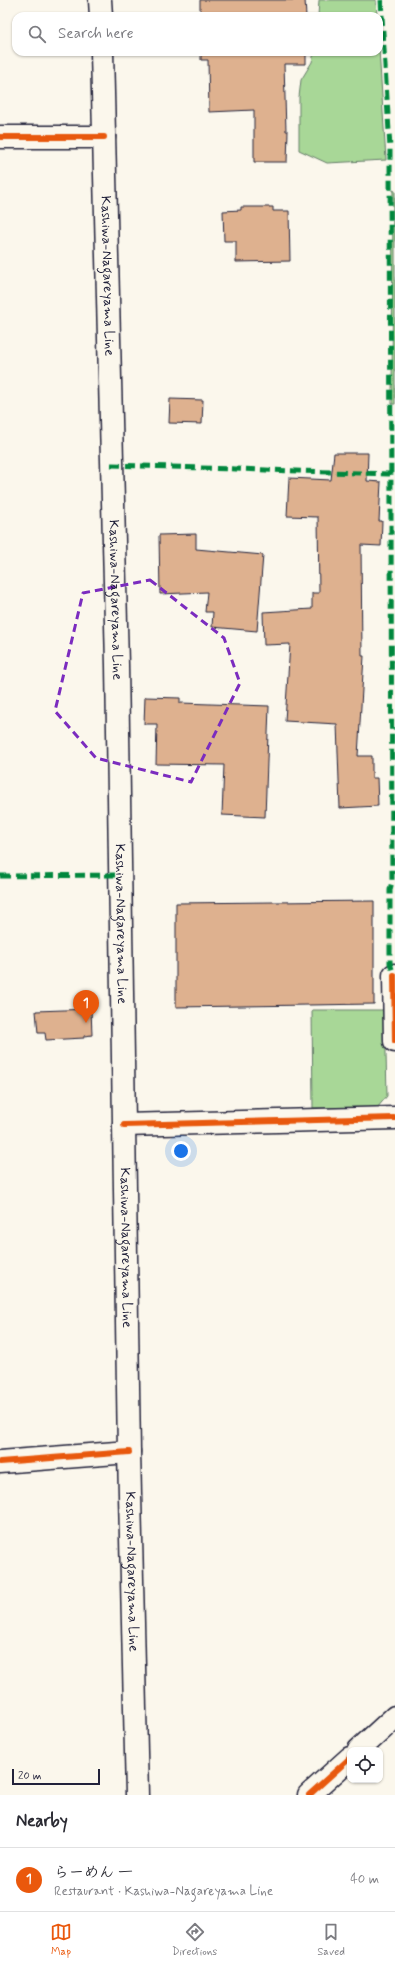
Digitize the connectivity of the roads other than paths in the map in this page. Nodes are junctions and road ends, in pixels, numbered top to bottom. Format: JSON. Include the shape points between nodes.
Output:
{"nodes":[{"id":1,"x":100,"y":0,"type":"edge"},
{"id":2,"x":101,"y":12,"type":"edge"},
{"id":3,"x":102,"y":56,"type":"edge"},
{"id":4,"x":0,"y":137,"type":"edge"},
{"id":5,"x":104,"y":137,"type":"junction"},
{"id":6,"x":394,"y":975,"type":"edge"},
{"id":7,"x":395,"y":1040,"type":"edge"},
{"id":8,"x":395,"y":1118,"type":"edge"},
{"id":9,"x":124,"y":1125,"type":"junction"},
{"id":10,"x":129,"y":1452,"type":"junction"},
{"id":11,"x":0,"y":1462,"type":"edge"},
{"id":12,"x":395,"y":1717,"type":"edge"},
{"id":13,"x":362,"y":1747,"type":"edge"},
{"id":14,"x":347,"y":1761,"type":"edge"},
{"id":15,"x":137,"y":1795,"type":"edge"},
{"id":16,"x":309,"y":1795,"type":"edge"}],
"edges":[{"from":1,"to":2,"type":"main road"},
{"from":3,"to":5,"type":"main road","name":"Kashiwa-Nagareyama Line"},
{"from":4,"to":5,"type":"main road"},
{"from":5,"to":9,"type":"main road","name":"Kashiwa-Nagareyama Line","via":[[117,672]]},
{"from":6,"to":7,"type":"main road"},
{"from":8,"to":9,"type":"main road"},
{"from":9,"to":10,"type":"main road","name":"Kashiwa-Nagareyama Line"},
{"from":10,"to":11,"type":"main road"},
{"from":10,"to":15,"type":"main road","name":"Kashiwa-Nagareyama Line"},
{"from":12,"to":13,"type":"main road"},
{"from":14,"to":16,"type":"main road"}]}
